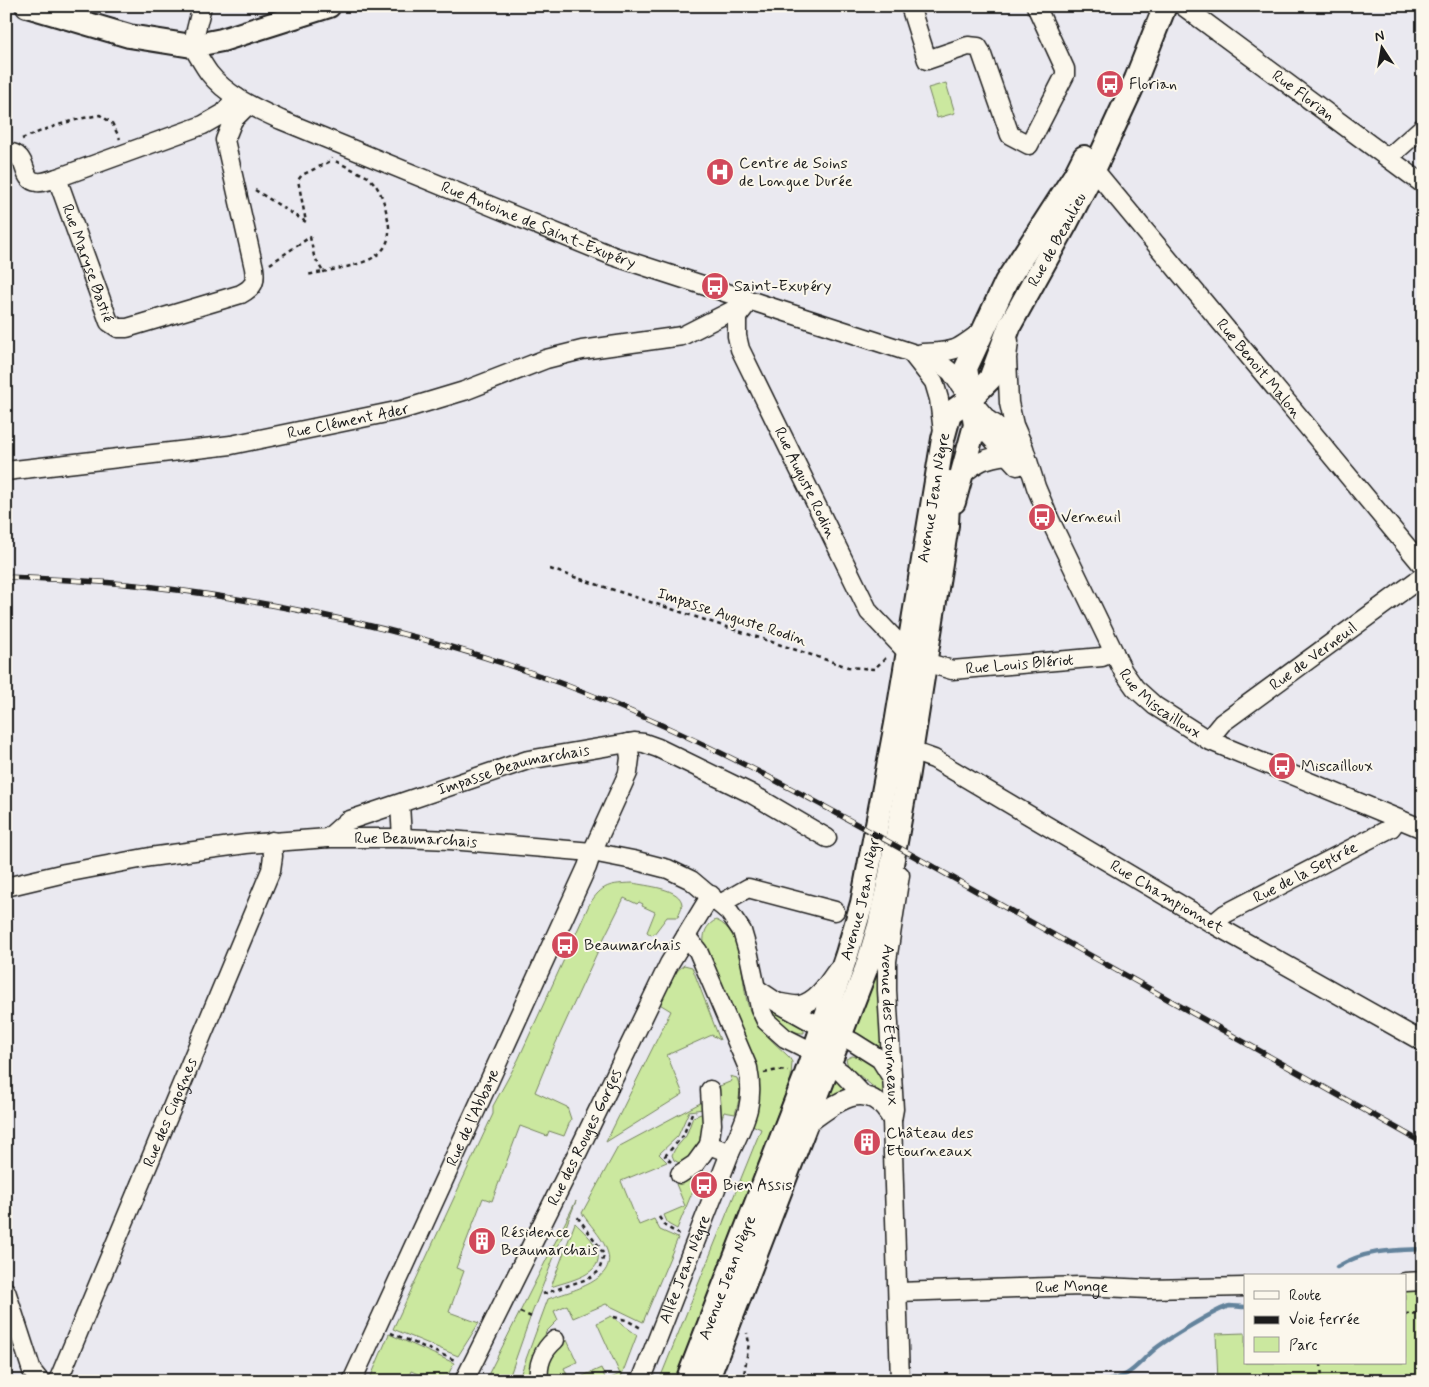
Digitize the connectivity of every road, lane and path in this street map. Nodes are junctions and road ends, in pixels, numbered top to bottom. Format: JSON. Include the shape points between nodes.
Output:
{"nodes":[{"id":1,"x":27,"y":6,"type":"edge"},
{"id":2,"x":202,"y":6,"type":"edge"},
{"id":3,"x":329,"y":6,"type":"edge"},
{"id":4,"x":910,"y":6,"type":"edge"},
{"id":5,"x":1036,"y":6,"type":"edge"},
{"id":6,"x":1151,"y":6,"type":"edge"},
{"id":7,"x":1165,"y":6,"type":"edge"},
{"id":8,"x":1183,"y":6,"type":"edge"},
{"id":9,"x":192,"y":46,"type":"junction"},
{"id":10,"x":242,"y":101,"type":"junction"},
{"id":11,"x":203,"y":125,"type":"junction"},
{"id":12,"x":1423,"y":127,"type":"edge"},
{"id":13,"x":20,"y":139,"type":"dead end"},
{"id":14,"x":225,"y":140,"type":"junction"},
{"id":15,"x":124,"y":146,"type":"dead end"},
{"id":16,"x":6,"y":152,"type":"edge"},
{"id":17,"x":334,"y":153,"type":"dead end"},
{"id":18,"x":1388,"y":158,"type":"junction"},
{"id":19,"x":332,"y":159,"type":"junction"},
{"id":20,"x":1083,"y":170,"type":"junction"},
{"id":21,"x":57,"y":178,"type":"junction"},
{"id":22,"x":1423,"y":184,"type":"edge"},
{"id":23,"x":255,"y":190,"type":"dead end"},
{"id":24,"x":270,"y":264,"type":"dead end"},
{"id":25,"x":323,"y":272,"type":"junction"},
{"id":26,"x":307,"y":275,"type":"dead end"},
{"id":27,"x":718,"y":291,"type":"junction"},
{"id":28,"x":749,"y":302,"type":"junction"},
{"id":29,"x":1010,"y":325,"type":"junction"},
{"id":30,"x":984,"y":329,"type":"junction"},
{"id":31,"x":682,"y":336,"type":"junction"},
{"id":32,"x":912,"y":354,"type":"junction"},
{"id":33,"x":970,"y":400,"type":"junction"},
{"id":34,"x":943,"y":439,"type":"junction"},
{"id":35,"x":1024,"y":448,"type":"junction"},
{"id":36,"x":1007,"y":455,"type":"junction"},
{"id":37,"x":1030,"y":470,"type":"junction"},
{"id":38,"x":6,"y":471,"type":"edge"},
{"id":39,"x":962,"y":475,"type":"junction"},
{"id":40,"x":1036,"y":487,"type":"junction"},
{"id":41,"x":947,"y":525,"type":"junction"},
{"id":42,"x":1423,"y":566,"type":"edge"},
{"id":43,"x":550,"y":569,"type":"dead end"},
{"id":44,"x":1423,"y":576,"type":"edge"},
{"id":45,"x":1114,"y":652,"type":"junction"},
{"id":46,"x":911,"y":653,"type":"junction"},
{"id":47,"x":1208,"y":740,"type":"junction"},
{"id":48,"x":628,"y":743,"type":"junction"},
{"id":49,"x":912,"y":751,"type":"junction"},
{"id":50,"x":905,"y":791,"type":"junction"},
{"id":51,"x":400,"y":804,"type":"junction"},
{"id":52,"x":1414,"y":822,"type":"edge"},
{"id":53,"x":328,"y":838,"type":"junction"},
{"id":54,"x":402,"y":838,"type":"junction"},
{"id":55,"x":827,"y":838,"type":"dead end"},
{"id":56,"x":272,"y":841,"type":"junction"},
{"id":57,"x":592,"y":852,"type":"junction"},
{"id":58,"x":6,"y":887,"type":"edge"},
{"id":59,"x":716,"y":899,"type":"junction"},
{"id":60,"x":835,"y":911,"type":"dead end"},
{"id":61,"x":1213,"y":924,"type":"junction"},
{"id":62,"x":686,"y":936,"type":"junction"},
{"id":63,"x":848,"y":954,"type":"junction"},
{"id":64,"x":756,"y":988,"type":"junction"},
{"id":65,"x":778,"y":1003,"type":"junction"},
{"id":66,"x":831,"y":1031,"type":"junction"},
{"id":67,"x":1423,"y":1042,"type":"edge"},
{"id":68,"x":821,"y":1058,"type":"junction"},
{"id":69,"x":792,"y":1072,"type":"dead end"},
{"id":70,"x":759,"y":1074,"type":"dead end"},
{"id":71,"x":892,"y":1078,"type":"junction"},
{"id":72,"x":710,"y":1090,"type":"dead end"},
{"id":73,"x":864,"y":1095,"type":"junction"},
{"id":74,"x":710,"y":1111,"type":"junction"},
{"id":75,"x":892,"y":1120,"type":"junction"},
{"id":76,"x":807,"y":1124,"type":"junction"},
{"id":77,"x":709,"y":1145,"type":"junction"},
{"id":78,"x":730,"y":1153,"type":"junction"},
{"id":79,"x":682,"y":1172,"type":"joint"},
{"id":80,"x":576,"y":1215,"type":"dead end"},
{"id":81,"x":659,"y":1217,"type":"dead end"},
{"id":82,"x":679,"y":1234,"type":"dead end"},
{"id":83,"x":1423,"y":1281,"type":"edge"},
{"id":84,"x":1406,"y":1282,"type":"edge"},
{"id":85,"x":1244,"y":1286,"type":"edge"},
{"id":86,"x":6,"y":1291,"type":"edge"},
{"id":87,"x":898,"y":1292,"type":"junction"},
{"id":88,"x":543,"y":1294,"type":"dead end"},
{"id":89,"x":520,"y":1312,"type":"dead end"},
{"id":90,"x":1423,"y":1313,"type":"edge"},
{"id":91,"x":1406,"y":1314,"type":"edge"},
{"id":92,"x":614,"y":1317,"type":"dead end"},
{"id":93,"x":534,"y":1318,"type":"dead end"},
{"id":94,"x":745,"y":1325,"type":"dead end"},
{"id":95,"x":389,"y":1333,"type":"dead end"},
{"id":96,"x":658,"y":1336,"type":"junction"},
{"id":97,"x":555,"y":1340,"type":"dead end"},
{"id":98,"x":458,"y":1361,"type":"dead end"},
{"id":99,"x":1321,"y":1364,"type":"edge"},
{"id":100,"x":40,"y":1381,"type":"edge"},
{"id":101,"x":58,"y":1381,"type":"edge"},
{"id":102,"x":352,"y":1381,"type":"edge"},
{"id":103,"x":464,"y":1381,"type":"edge"},
{"id":104,"x":539,"y":1381,"type":"edge"},
{"id":105,"x":641,"y":1381,"type":"edge"},
{"id":106,"x":687,"y":1381,"type":"edge"},
{"id":107,"x":707,"y":1381,"type":"edge"},
{"id":108,"x":743,"y":1381,"type":"edge"},
{"id":109,"x":900,"y":1381,"type":"edge"},
{"id":110,"x":1322,"y":1381,"type":"edge"}],
"edges":[{"from":1,"to":9,"type":"main road","via":[[129,36]]},
{"from":2,"to":9,"type":"street"},
{"from":3,"to":9,"type":"main road","via":[[222,40]]},
{"from":4,"to":5,"type":"street","via":[[927,60],[968,46],[982,52],[1010,135],[1029,145],[1065,75]]},
{"from":6,"to":20,"type":"main road","name":"Rue de Beaulieu"},
{"from":7,"to":20,"type":"main road","name":"Rue de Beaulieu","via":[[1136,79]]},
{"from":8,"to":18,"type":"street","name":"Rue Florian"},
{"from":9,"to":10,"type":"street","name":"Rue Antoine de Saint-Exupéry","via":[[209,73]]},
{"from":10,"to":11,"type":"street"},
{"from":10,"to":14,"type":"street"},
{"from":10,"to":27,"type":"street","name":"Rue Antoine de Saint-Exupéry","via":[[613,256]]},
{"from":11,"to":14,"type":"street"},
{"from":11,"to":21,"type":"street"},
{"from":12,"to":18,"type":"street"},
{"from":13,"to":15,"type":"path","via":[[100,115],[112,123]]},
{"from":14,"to":21,"type":"street","name":"Rue Maryse Bastié","via":[[256,280],[251,289],[242,294],[127,328],[118,328],[109,322]]},
{"from":16,"to":21,"type":"street","via":[[14,152],[20,157],[32,180]]},
{"from":17,"to":19,"type":"path"},
{"from":18,"to":22,"type":"street","name":"Rue Florian"},
{"from":19,"to":23,"type":"path","via":[[298,180],[306,222]]},
{"from":19,"to":25,"type":"path","via":[[372,180],[383,197],[390,233],[384,249],[371,260]]},
{"from":20,"to":29,"type":"main road","name":"Rue de Beaulieu","via":[[1066,224]]},
{"from":20,"to":30,"type":"main road","name":"Rue de Beaulieu","via":[[1006,282]]},
{"from":20,"to":33,"type":"main road","via":[[991,342]]},
{"from":20,"to":42,"type":"street","name":"Rue Benoit Malon"},
{"from":24,"to":25,"type":"path","via":[[310,237],[314,256]]},
{"from":25,"to":26,"type":"path"},
{"from":27,"to":28,"type":"street","name":"Rue Antoine de Saint-Exupéry"},
{"from":27,"to":31,"type":"street","via":[[709,314]]},
{"from":28,"to":31,"type":"street","name":"Rue Clément Ader"},
{"from":28,"to":32,"type":"street","name":"Rue Antoine de Saint-Exupéry"},
{"from":28,"to":46,"type":"street","name":"Rue Auguste Rodin","via":[[737,317],[740,349],[869,612]]},
{"from":29,"to":33,"type":"main road","name":"Rue de Beaulieu","via":[[990,378]]},
{"from":29,"to":35,"type":"street","via":[[1007,358],[1009,403]]},
{"from":30,"to":32,"type":"street","name":"Rue de Beaulieu","via":[[962,347],[950,352]]},
{"from":30,"to":33,"type":"main road","name":"Rue de Beaulieu","via":[[966,368]]},
{"from":31,"to":38,"type":"street","name":"Rue Clément Ader","via":[[582,350],[546,359],[464,391],[400,410],[231,445]]},
{"from":32,"to":33,"type":"street","name":"Rue Antoine de Saint-Exupéry","via":[[937,361],[951,372]]},
{"from":32,"to":34,"type":"street","via":[[934,382]]},
{"from":33,"to":34,"type":"main road","name":"Avenue Jean Nègre","via":[[950,413]]},
{"from":33,"to":35,"type":"street","via":[[996,411]]},
{"from":33,"to":36,"type":"street","via":[[985,431]]},
{"from":33,"to":37,"type":"street","via":[[1009,438]]},
{"from":33,"to":39,"type":"main road","name":"Avenue Jean Nègre","via":[[975,425]]},
{"from":33,"to":41,"type":"main road","name":"Avenue Jean Nègre","via":[[958,424],[948,486]]},
{"from":34,"to":46,"type":"main road","name":"Avenue Jean Nègre"},
{"from":35,"to":37,"type":"street","name":"Rue Miscailloux"},
{"from":36,"to":39,"type":"street","via":[[976,462]]},
{"from":36,"to":40,"type":"street"},
{"from":37,"to":40,"type":"street","name":"Rue Miscailloux"},
{"from":39,"to":41,"type":"main road","name":"Avenue Jean Nègre"},
{"from":40,"to":45,"type":"street","name":"Rue Miscailloux"},
{"from":41,"to":46,"type":"main road","name":"Avenue Jean Nègre"},
{"from":43,"to":46,"type":"path","name":"Impasse Auguste Rodin","via":[[848,667],[874,669]]},
{"from":44,"to":47,"type":"street","name":"Rue de Verneuil","via":[[1222,723]]},
{"from":45,"to":46,"type":"street","name":"Rue Louis Blériot","via":[[1102,657],[952,670]]},
{"from":45,"to":47,"type":"street","name":"Rue Miscailloux","via":[[1135,688]]},
{"from":46,"to":49,"type":"main road","name":"Avenue Jean Nègre"},
{"from":46,"to":63,"type":"main road","name":"Avenue Jean Nègre","via":[[862,903]]},
{"from":47,"to":52,"type":"street","name":"Rue Miscailloux"},
{"from":48,"to":51,"type":"street","name":"Impasse Beaumarchais","via":[[528,760]]},
{"from":48,"to":55,"type":"street","name":"Impasse Beaumarchais","via":[[644,743],[658,748],[750,794]]},
{"from":48,"to":57,"type":"street","via":[[628,773]]},
{"from":49,"to":50,"type":"main road","name":"Avenue Jean Nègre"},
{"from":49,"to":61,"type":"street","name":"Rue Championnet","via":[[934,759]]},
{"from":50,"to":66,"type":"main road","name":"Avenue Jean Nègre","via":[[878,926],[866,969]]},
{"from":50,"to":71,"type":"street","name":"Avenue des Étourneaux","via":[[907,830],[887,961]]},
{"from":51,"to":53,"type":"street","name":"Impasse Beaumarchais","via":[[347,821]]},
{"from":51,"to":54,"type":"street"},
{"from":52,"to":61,"type":"street","name":"Rue de la Septrée","via":[[1391,828],[1225,914]]},
{"from":53,"to":54,"type":"street","name":"Rue Beaumarchais"},
{"from":53,"to":56,"type":"street","name":"Rue Beaumarchais"},
{"from":54,"to":57,"type":"street","name":"Rue Beaumarchais"},
{"from":56,"to":58,"type":"street","name":"Rue Beaumarchais","via":[[150,856]]},
{"from":56,"to":101,"type":"street","name":"Rue des Cigognes","via":[[270,870]]},
{"from":57,"to":59,"type":"street","name":"Rue Beaumarchais","via":[[668,869],[691,880]]},
{"from":57,"to":102,"type":"street","name":"Rue de l'Abbaye"},
{"from":59,"to":60,"type":"street","via":[[748,888]]},
{"from":59,"to":62,"type":"street","name":"Rue des Rouges Gorges"},
{"from":59,"to":64,"type":"street","name":"Rue Beaumarchais","via":[[742,931]]},
{"from":61,"to":67,"type":"street","name":"Rue Championnet"},
{"from":62,"to":78,"type":"street","name":"Allée Jean Nègre","via":[[698,951],[748,1068],[752,1085],[744,1121]]},
{"from":62,"to":103,"type":"street","name":"Rue des Rouges Gorges","via":[[669,964]]},
{"from":63,"to":65,"type":"street","via":[[826,987],[812,1000],[800,1005]]},
{"from":63,"to":66,"type":"main road","name":"Avenue Jean Nègre"},
{"from":64,"to":65,"type":"street"},
{"from":64,"to":68,"type":"street","name":"Rue Beaumarchais","via":[[766,1020],[785,1038]]},
{"from":65,"to":66,"type":"street"},
{"from":66,"to":68,"type":"main road","name":"Avenue Jean Nègre"},
{"from":66,"to":71,"type":"street","via":[[880,1059]]},
{"from":68,"to":73,"type":"street","name":"Rue Beaumarchais"},
{"from":68,"to":76,"type":"main road","name":"Avenue Jean Nègre"},
{"from":68,"to":106,"type":"main road","name":"Avenue Jean Nègre"},
{"from":69,"to":70,"type":"path"},
{"from":71,"to":75,"type":"street","name":"Avenue des Étourneaux"},
{"from":72,"to":74,"type":"street"},
{"from":73,"to":75,"type":"street","name":"Rue Beaumarchais","via":[[886,1108]]},
{"from":73,"to":76,"type":"street","via":[[843,1100]]},
{"from":74,"to":77,"type":"street"},
{"from":74,"to":79,"type":"path","via":[[692,1113],[683,1136],[665,1156]]},
{"from":75,"to":87,"type":"street","name":"Avenue des Étourneaux"},
{"from":76,"to":107,"type":"main road","name":"Avenue Jean Nègre"},
{"from":77,"to":78,"type":"street"},
{"from":77,"to":79,"type":"street","via":[[695,1164]]},
{"from":78,"to":96,"type":"street","name":"Allée Jean Nègre"},
{"from":80,"to":88,"type":"path","via":[[604,1255],[599,1271],[590,1278]]},
{"from":81,"to":82,"type":"path","via":[[664,1226]]},
{"from":83,"to":84,"type":"street"},
{"from":85,"to":87,"type":"street","name":"Rue Monge","via":[[1148,1290],[1081,1286]]},
{"from":86,"to":100,"type":"street","via":[[32,1371]]},
{"from":87,"to":109,"type":"street","name":"Avenue des Étourneaux"},
{"from":89,"to":93,"type":"path"},
{"from":90,"to":91,"type":"path"},
{"from":92,"to":96,"type":"path"},
{"from":94,"to":108,"type":"path","via":[[749,1343]]},
{"from":95,"to":98,"type":"path"},
{"from":96,"to":105,"type":"street","name":"Allée Jean Nègre"},
{"from":97,"to":104,"type":"street","via":[[542,1358]]},
{"from":99,"to":110,"type":"path"}]}
